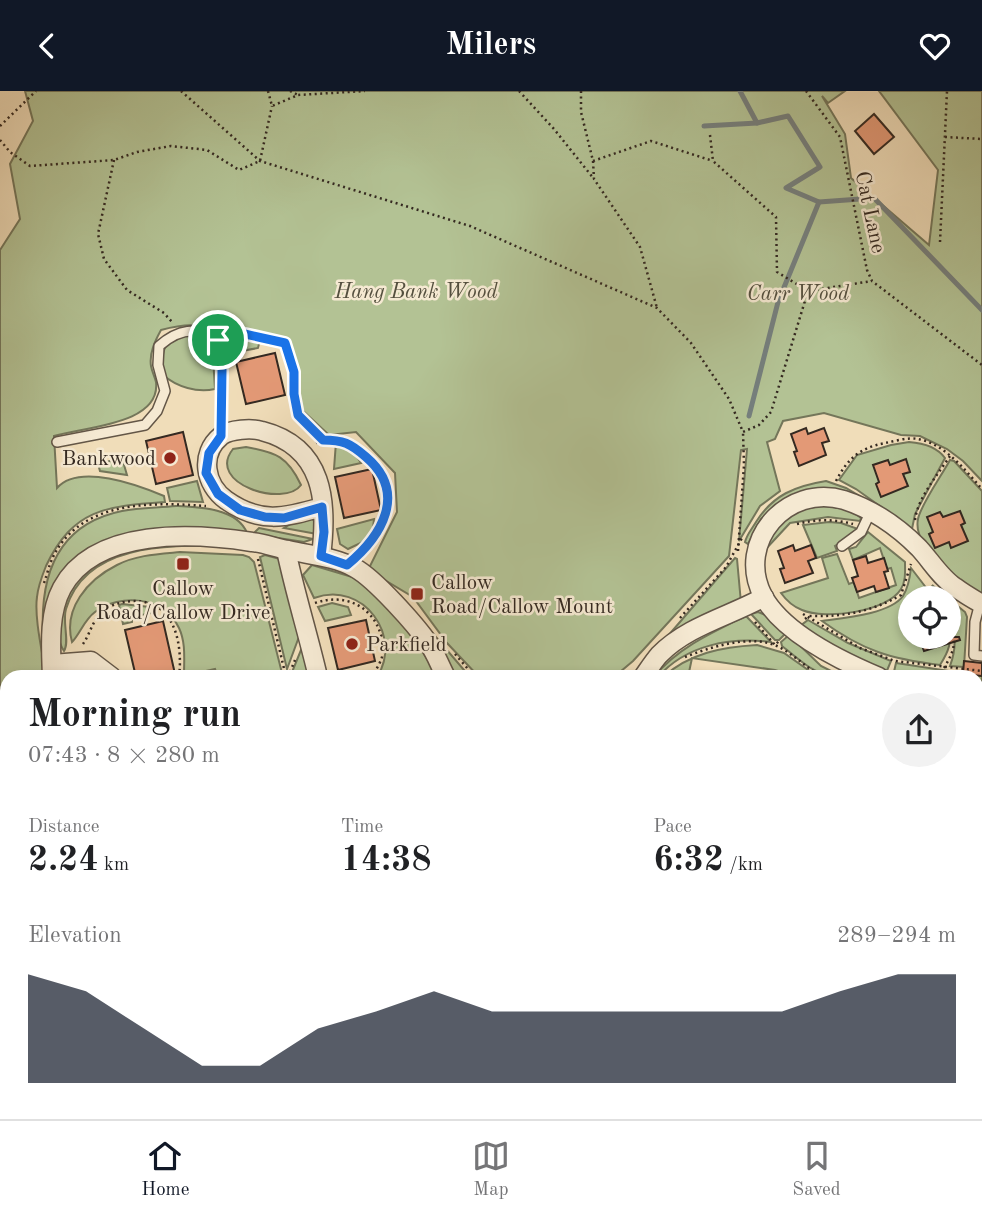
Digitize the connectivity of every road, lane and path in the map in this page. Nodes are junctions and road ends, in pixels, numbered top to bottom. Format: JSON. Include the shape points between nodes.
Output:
{"nodes":[{"id":1,"x":36,"y":91,"type":"edge"},
{"id":2,"x":181,"y":91,"type":"edge"},
{"id":3,"x":268,"y":91,"type":"edge"},
{"id":4,"x":290,"y":91,"type":"edge"},
{"id":5,"x":365,"y":91,"type":"edge"},
{"id":6,"x":519,"y":91,"type":"edge"},
{"id":7,"x":581,"y":91,"type":"edge"},
{"id":8,"x":806,"y":91,"type":"edge"},
{"id":9,"x":947,"y":91,"type":"edge"},
{"id":10,"x":298,"y":95,"type":"junction"},
{"id":11,"x":272,"y":106,"type":"junction"},
{"id":12,"x":0,"y":125,"type":"edge"},
{"id":13,"x":710,"y":135,"type":"dead end"},
{"id":14,"x":945,"y":137,"type":"junction"},
{"id":15,"x":982,"y":139,"type":"edge"},
{"id":16,"x":0,"y":140,"type":"edge"},
{"id":17,"x":114,"y":160,"type":"junction"},
{"id":18,"x":260,"y":160,"type":"junction"},
{"id":19,"x":593,"y":161,"type":"junction"},
{"id":20,"x":713,"y":161,"type":"junction"},
{"id":21,"x":594,"y":179,"type":"junction"},
{"id":22,"x":940,"y":242,"type":"dead end"},
{"id":23,"x":872,"y":281,"type":"junction"},
{"id":24,"x":808,"y":291,"type":"junction"},
{"id":25,"x":657,"y":308,"type":"junction"},
{"id":26,"x":181,"y":333,"type":"junction"},
{"id":27,"x":218,"y":340,"type":"junction"},
{"id":28,"x":982,"y":365,"type":"edge"},
{"id":29,"x":743,"y":432,"type":"junction"},
{"id":30,"x":221,"y":436,"type":"junction"},
{"id":31,"x":323,"y":440,"type":"junction"},
{"id":32,"x":57,"y":442,"type":"dead end"},
{"id":33,"x":300,"y":450,"type":"junction"},
{"id":34,"x":950,"y":456,"type":"junction"},
{"id":35,"x":836,"y":481,"type":"dead end"},
{"id":36,"x":982,"y":489,"type":"edge"},
{"id":37,"x":322,"y":507,"type":"junction"},
{"id":38,"x":872,"y":510,"type":"junction"},
{"id":39,"x":792,"y":525,"type":"dead end"},
{"id":40,"x":863,"y":527,"type":"junction"},
{"id":41,"x":738,"y":531,"type":"dead end"},
{"id":42,"x":254,"y":542,"type":"junction"},
{"id":43,"x":842,"y":546,"type":"dead end"},
{"id":44,"x":286,"y":550,"type":"junction"},
{"id":45,"x":910,"y":552,"type":"junction"},
{"id":46,"x":321,"y":556,"type":"junction"},
{"id":47,"x":347,"y":565,"type":"junction"},
{"id":48,"x":911,"y":565,"type":"junction"},
{"id":49,"x":918,"y":574,"type":"dead end"},
{"id":50,"x":764,"y":597,"type":"junction"},
{"id":51,"x":981,"y":603,"type":"edge"},
{"id":52,"x":298,"y":607,"type":"junction"},
{"id":53,"x":809,"y":616,"type":"junction"},
{"id":54,"x":797,"y":620,"type":"junction"},
{"id":55,"x":775,"y":645,"type":"junction"},
{"id":56,"x":954,"y":649,"type":"edge"},
{"id":57,"x":982,"y":656,"type":"edge"},
{"id":58,"x":676,"y":663,"type":"dead end"},
{"id":59,"x":76,"y":664,"type":"junction"},
{"id":60,"x":944,"y":668,"type":"junction"},
{"id":61,"x":52,"y":670,"type":"edge"},
{"id":62,"x":103,"y":670,"type":"edge"},
{"id":63,"x":180,"y":670,"type":"edge"},
{"id":64,"x":284,"y":670,"type":"edge"},
{"id":65,"x":316,"y":670,"type":"edge"},
{"id":66,"x":376,"y":670,"type":"edge"},
{"id":67,"x":442,"y":670,"type":"edge"},
{"id":68,"x":648,"y":670,"type":"edge"},
{"id":69,"x":812,"y":670,"type":"edge"},
{"id":70,"x":863,"y":670,"type":"edge"},
{"id":71,"x":969,"y":670,"type":"edge"}],
"edges":[{"from":1,"to":12,"type":"path"},
{"from":2,"to":18,"type":"path"},
{"from":3,"to":11,"type":"path"},
{"from":4,"to":10,"type":"path"},
{"from":5,"to":10,"type":"path"},
{"from":6,"to":21,"type":"path"},
{"from":7,"to":19,"type":"path","via":[[581,112]]},
{"from":8,"to":23,"type":"path","name":"Cat Lane","via":[[840,137]]},
{"from":9,"to":14,"type":"path"},
{"from":10,"to":11,"type":"path"},
{"from":11,"to":18,"type":"path"},
{"from":13,"to":20,"type":"path"},
{"from":14,"to":15,"type":"path"},
{"from":14,"to":22,"type":"path"},
{"from":16,"to":17,"type":"path","via":[[30,166]]},
{"from":17,"to":18,"type":"path","via":[[171,146],[207,151],[239,170]]},
{"from":17,"to":26,"type":"path","via":[[98,234],[104,259],[127,290],[164,313]]},
{"from":18,"to":25,"type":"path","via":[[470,226]]},
{"from":19,"to":20,"type":"path","via":[[651,141]]},
{"from":19,"to":21,"type":"path"},
{"from":20,"to":24,"type":"path","via":[[776,217],[777,272]]},
{"from":21,"to":25,"type":"path","via":[[640,247]]},
{"from":23,"to":24,"type":"path"},
{"from":23,"to":28,"type":"path","name":"Cat Lane"},
{"from":24,"to":29,"type":"path","via":[[771,412],[759,425]]},
{"from":25,"to":29,"type":"path","via":[[691,343],[729,399]]},
{"from":26,"to":27,"type":"lane","via":[[207,331]]},
{"from":26,"to":32,"type":"lane","via":[[159,346],[164,391],[157,411],[145,425]]},
{"from":27,"to":30,"type":"lane"},
{"from":27,"to":31,"type":"path","via":[[236,332],[285,343],[294,372],[298,415]]},
{"from":29,"to":41,"type":"path"},
{"from":30,"to":33,"type":"street","via":[[257,429],[278,435]]},
{"from":30,"to":37,"type":"street","via":[[209,453],[206,473],[218,494],[240,510],[284,518]]},
{"from":31,"to":33,"type":"path"},
{"from":31,"to":47,"type":"path","via":[[344,440],[362,453],[379,467],[388,491],[387,513],[374,537]]},
{"from":33,"to":37,"type":"street","via":[[316,471]]},
{"from":34,"to":35,"type":"path","via":[[917,439],[872,445],[855,453]]},
{"from":34,"to":36,"type":"path"},
{"from":34,"to":45,"type":"path","via":[[916,512]]},
{"from":37,"to":46,"type":"street"},
{"from":38,"to":40,"type":"lane"},
{"from":38,"to":45,"type":"street"},
{"from":38,"to":50,"type":"street","via":[[841,499],[817,498],[791,505],[771,519],[757,548],[758,583]]},
{"from":39,"to":40,"type":"path","via":[[840,520]]},
{"from":40,"to":43,"type":"lane"},
{"from":42,"to":44,"type":"street"},
{"from":42,"to":61,"type":"street","via":[[148,538],[83,561],[61,588],[53,618]]},
{"from":42,"to":64,"type":"path"},
{"from":44,"to":46,"type":"street"},
{"from":44,"to":52,"type":"street"},
{"from":45,"to":48,"type":"path"},
{"from":45,"to":48,"type":"path"},
{"from":45,"to":51,"type":"street"},
{"from":46,"to":47,"type":"street"},
{"from":47,"to":67,"type":"street","via":[[373,583],[412,625]]},
{"from":48,"to":49,"type":"path"},
{"from":48,"to":53,"type":"path","via":[[901,594],[890,601],[839,617]]},
{"from":50,"to":54,"type":"street","via":[[776,613]]},
{"from":50,"to":68,"type":"street","via":[[701,625],[660,654]]},
{"from":51,"to":57,"type":"lane","via":[[974,655]]},
{"from":52,"to":65,"type":"street"},
{"from":52,"to":66,"type":"path","via":[[326,599],[365,607],[377,621],[383,642]]},
{"from":53,"to":54,"type":"path"},
{"from":53,"to":54,"type":"path"},
{"from":53,"to":60,"type":"path","via":[[874,654]]},
{"from":54,"to":55,"type":"path"},
{"from":54,"to":70,"type":"street","via":[[844,662]]},
{"from":55,"to":58,"type":"path","via":[[749,642],[711,647]]},
{"from":55,"to":69,"type":"path"},
{"from":56,"to":60,"type":"path"},
{"from":59,"to":61,"type":"street"},
{"from":59,"to":62,"type":"street","via":[[91,661]]},
{"from":59,"to":63,"type":"path","via":[[72,650],[85,643],[101,612],[119,602],[142,601],[164,610],[178,635]]},
{"from":60,"to":71,"type":"path"}]}
